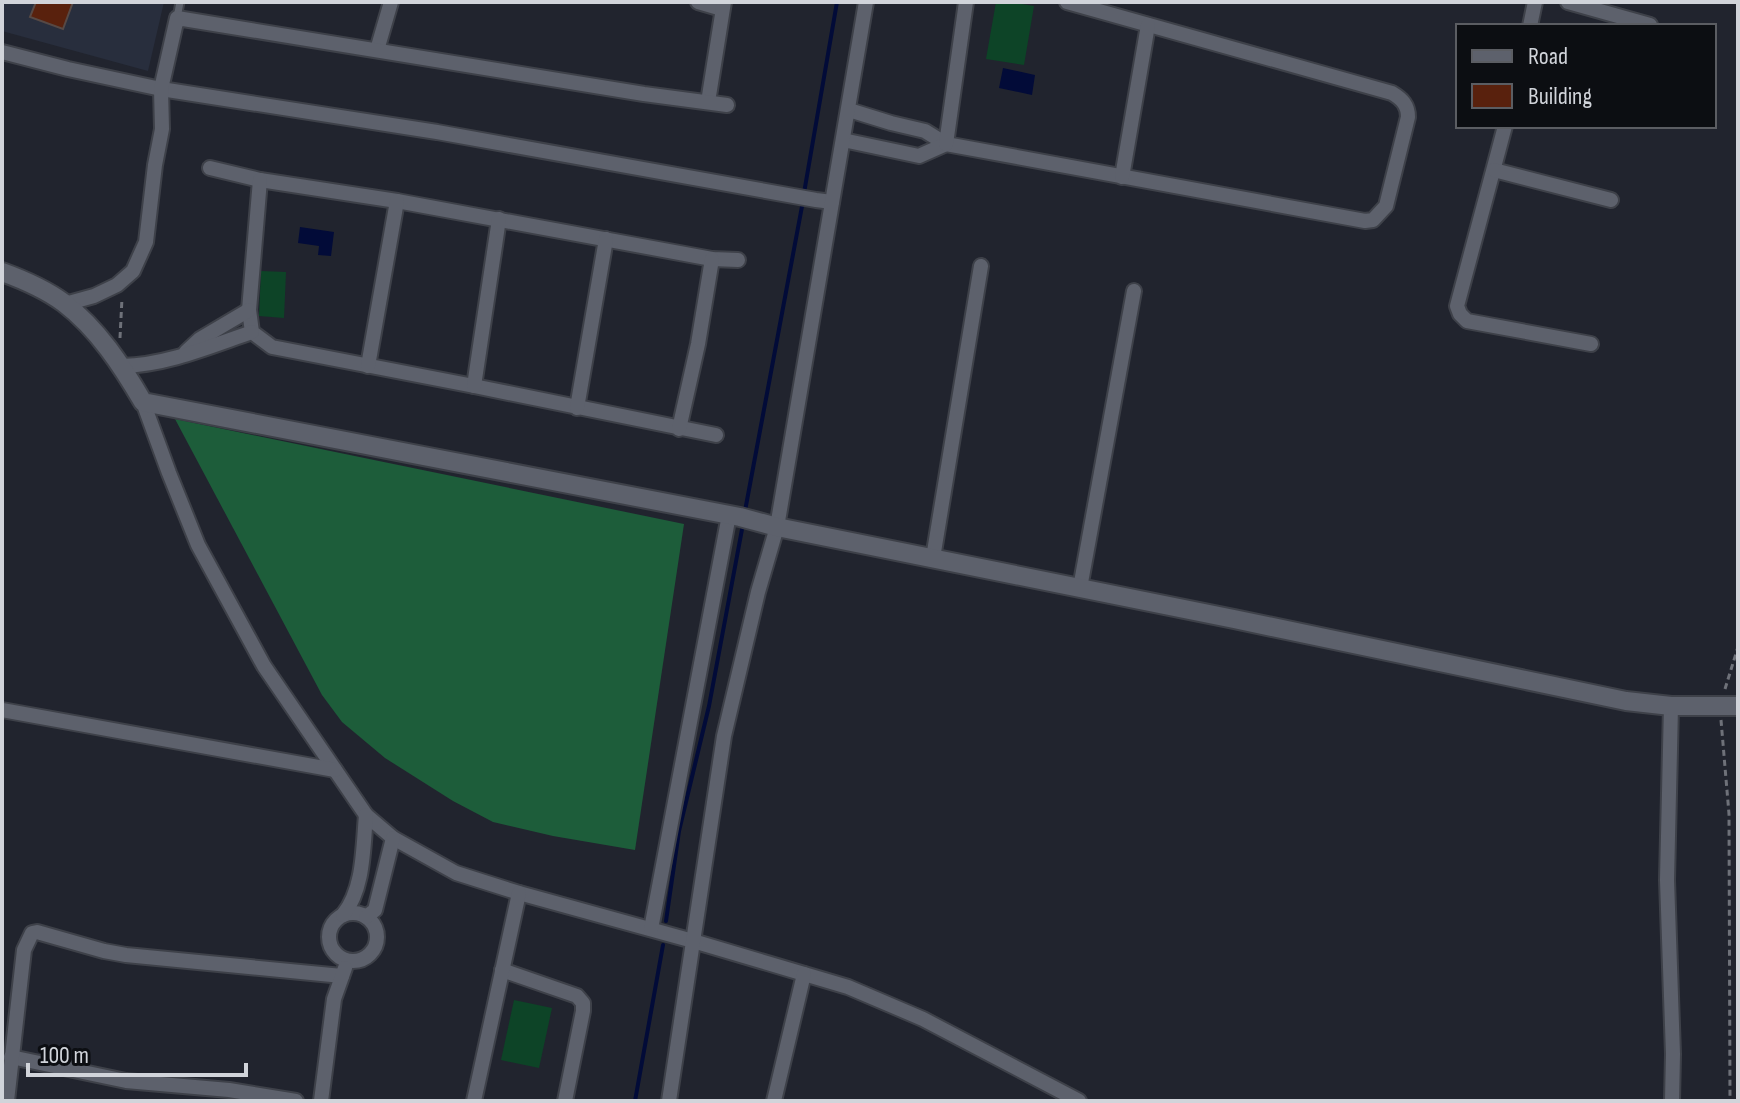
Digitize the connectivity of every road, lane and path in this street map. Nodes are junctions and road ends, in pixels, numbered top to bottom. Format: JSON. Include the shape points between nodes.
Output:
{"nodes":[{"id":1,"x":180,"y":2,"type":"edge"},
{"id":2,"x":391,"y":2,"type":"edge"},
{"id":3,"x":698,"y":2,"type":"edge"},
{"id":4,"x":866,"y":2,"type":"edge"},
{"id":5,"x":966,"y":2,"type":"edge"},
{"id":6,"x":1067,"y":2,"type":"edge"},
{"id":7,"x":1535,"y":2,"type":"edge"},
{"id":8,"x":1568,"y":2,"type":"edge"},
{"id":9,"x":723,"y":5,"type":"edge"},
{"id":10,"x":177,"y":18,"type":"junction"},
{"id":11,"x":1530,"y":24,"type":"edge"},
{"id":12,"x":1646,"y":24,"type":"edge"},
{"id":13,"x":1148,"y":25,"type":"junction"},
{"id":14,"x":377,"y":50,"type":"junction"},
{"id":15,"x":2,"y":52,"type":"edge"},
{"id":16,"x":161,"y":89,"type":"junction"},
{"id":17,"x":708,"y":102,"type":"junction"},
{"id":18,"x":727,"y":105,"type":"dead end"},
{"id":19,"x":849,"y":110,"type":"junction"},
{"id":20,"x":1504,"y":128,"type":"edge"},
{"id":21,"x":843,"y":140,"type":"junction"},
{"id":22,"x":946,"y":144,"type":"junction"},
{"id":23,"x":210,"y":168,"type":"dead end"},
{"id":24,"x":1494,"y":170,"type":"junction"},
{"id":25,"x":1122,"y":177,"type":"junction"},
{"id":26,"x":260,"y":180,"type":"junction"},
{"id":27,"x":1611,"y":200,"type":"dead end"},
{"id":28,"x":397,"y":201,"type":"junction"},
{"id":29,"x":832,"y":202,"type":"junction"},
{"id":30,"x":499,"y":219,"type":"junction"},
{"id":31,"x":606,"y":239,"type":"junction"},
{"id":32,"x":712,"y":259,"type":"junction"},
{"id":33,"x":738,"y":260,"type":"dead end"},
{"id":34,"x":981,"y":266,"type":"dead end"},
{"id":35,"x":2,"y":272,"type":"edge"},
{"id":36,"x":125,"y":278,"type":"junction"},
{"id":37,"x":1134,"y":291,"type":"dead end"},
{"id":38,"x":65,"y":304,"type":"junction"},
{"id":39,"x":249,"y":310,"type":"junction"},
{"id":40,"x":252,"y":332,"type":"junction"},
{"id":41,"x":120,"y":339,"type":"dead end"},
{"id":42,"x":1591,"y":344,"type":"dead end"},
{"id":43,"x":182,"y":355,"type":"junction"},
{"id":44,"x":122,"y":366,"type":"junction"},
{"id":45,"x":368,"y":366,"type":"junction"},
{"id":46,"x":474,"y":386,"type":"junction"},
{"id":47,"x":143,"y":402,"type":"junction"},
{"id":48,"x":577,"y":408,"type":"junction"},
{"id":49,"x":679,"y":429,"type":"junction"},
{"id":50,"x":716,"y":435,"type":"dead end"},
{"id":51,"x":742,"y":518,"type":"junction"},
{"id":52,"x":777,"y":527,"type":"junction"},
{"id":53,"x":933,"y":558,"type":"junction"},
{"id":54,"x":1080,"y":588,"type":"junction"},
{"id":55,"x":1738,"y":647,"type":"edge"},
{"id":56,"x":1671,"y":706,"type":"junction"},
{"id":57,"x":1730,"y":707,"type":"edge"},
{"id":58,"x":2,"y":710,"type":"edge"},
{"id":59,"x":335,"y":770,"type":"junction"},
{"id":60,"x":366,"y":815,"type":"junction"},
{"id":61,"x":393,"y":838,"type":"junction"},
{"id":62,"x":360,"y":873,"type":"junction"},
{"id":63,"x":383,"y":878,"type":"junction"},
{"id":64,"x":519,"y":893,"type":"junction"},
{"id":65,"x":343,"y":915,"type":"junction"},
{"id":66,"x":366,"y":917,"type":"junction"},
{"id":67,"x":651,"y":929,"type":"junction"},
{"id":68,"x":693,"y":941,"type":"junction"},
{"id":69,"x":349,"y":960,"type":"junction"},
{"id":70,"x":502,"y":970,"type":"junction"},
{"id":71,"x":804,"y":974,"type":"junction"},
{"id":72,"x":342,"y":976,"type":"junction"},
{"id":73,"x":11,"y":1057,"type":"junction"},
{"id":74,"x":7,"y":1101,"type":"edge"},
{"id":75,"x":296,"y":1101,"type":"edge"},
{"id":76,"x":321,"y":1101,"type":"edge"},
{"id":77,"x":474,"y":1101,"type":"edge"},
{"id":78,"x":565,"y":1101,"type":"edge"},
{"id":79,"x":669,"y":1101,"type":"edge"},
{"id":80,"x":774,"y":1101,"type":"edge"},
{"id":81,"x":1079,"y":1101,"type":"edge"},
{"id":82,"x":1672,"y":1101,"type":"edge"},
{"id":83,"x":1730,"y":1101,"type":"edge"}],
"edges":[{"from":1,"to":10,"type":"lane"},
{"from":2,"to":14,"type":"street"},
{"from":3,"to":9,"type":"street"},
{"from":4,"to":19,"type":"street"},
{"from":5,"to":22,"type":"street"},
{"from":6,"to":13,"type":"street"},
{"from":7,"to":11,"type":"street"},
{"from":8,"to":12,"type":"street"},
{"from":9,"to":17,"type":"street"},
{"from":10,"to":14,"type":"street"},
{"from":10,"to":16,"type":"street"},
{"from":13,"to":25,"type":"street"},
{"from":13,"to":25,"type":"street","via":[[1392,93],[1408,109],[1408,117],[1386,206],[1374,224]]},
{"from":14,"to":17,"type":"street"},
{"from":15,"to":16,"type":"street"},
{"from":16,"to":29,"type":"street"},
{"from":16,"to":36,"type":"street","via":[[162,129],[146,242]]},
{"from":17,"to":18,"type":"street"},
{"from":19,"to":21,"type":"street"},
{"from":19,"to":22,"type":"street","via":[[925,131]]},
{"from":20,"to":24,"type":"street"},
{"from":21,"to":22,"type":"street","via":[[919,156]]},
{"from":21,"to":29,"type":"street"},
{"from":22,"to":25,"type":"street"},
{"from":23,"to":26,"type":"street"},
{"from":24,"to":27,"type":"street"},
{"from":24,"to":42,"type":"street","via":[[1457,306],[1460,314],[1467,321]]},
{"from":26,"to":28,"type":"street"},
{"from":26,"to":39,"type":"street"},
{"from":28,"to":30,"type":"street"},
{"from":28,"to":45,"type":"street"},
{"from":29,"to":52,"type":"street"},
{"from":30,"to":31,"type":"street"},
{"from":30,"to":46,"type":"street"},
{"from":31,"to":32,"type":"street"},
{"from":31,"to":48,"type":"street"},
{"from":32,"to":33,"type":"street"},
{"from":32,"to":49,"type":"street"},
{"from":34,"to":53,"type":"street"},
{"from":35,"to":38,"type":"street"},
{"from":36,"to":38,"type":"street","via":[[94,296]]},
{"from":36,"to":41,"type":"path"},
{"from":37,"to":54,"type":"street"},
{"from":38,"to":44,"type":"street"},
{"from":39,"to":40,"type":"street"},
{"from":39,"to":43,"type":"street"},
{"from":40,"to":43,"type":"street"},
{"from":40,"to":45,"type":"street","via":[[272,347]]},
{"from":43,"to":44,"type":"street"},
{"from":44,"to":47,"type":"street"},
{"from":45,"to":46,"type":"street"},
{"from":46,"to":48,"type":"street"},
{"from":47,"to":51,"type":"street"},
{"from":47,"to":59,"type":"street","via":[[198,545],[264,666]]},
{"from":48,"to":49,"type":"street"},
{"from":49,"to":50,"type":"street"},
{"from":51,"to":52,"type":"street"},
{"from":51,"to":67,"type":"street"},
{"from":52,"to":53,"type":"street"},
{"from":52,"to":68,"type":"street","via":[[724,736]]},
{"from":53,"to":54,"type":"street"},
{"from":54,"to":56,"type":"street"},
{"from":55,"to":57,"type":"path"},
{"from":56,"to":57,"type":"street"},
{"from":56,"to":82,"type":"street","via":[[1667,880]]},
{"from":57,"to":83,"type":"path"},
{"from":58,"to":59,"type":"street"},
{"from":59,"to":60,"type":"street"},
{"from":60,"to":61,"type":"street"},
{"from":60,"to":62,"type":"street"},
{"from":61,"to":63,"type":"street"},
{"from":61,"to":64,"type":"street","via":[[456,873]]},
{"from":62,"to":63,"type":"street"},
{"from":62,"to":65,"type":"street","via":[[353,903]]},
{"from":63,"to":66,"type":"street","via":[[375,910]]},
{"from":64,"to":67,"type":"street"},
{"from":64,"to":70,"type":"street"},
{"from":65,"to":66,"type":"street"},
{"from":65,"to":69,"type":"street","via":[[332,925],[329,940],[336,953]]},
{"from":66,"to":69,"type":"street","via":[[376,930],[375,946],[364,957]]},
{"from":67,"to":68,"type":"street"},
{"from":68,"to":71,"type":"street"},
{"from":68,"to":79,"type":"street"},
{"from":69,"to":72,"type":"street"},
{"from":70,"to":77,"type":"street"},
{"from":70,"to":78,"type":"street","via":[[577,996],[583,1003]]},
{"from":71,"to":80,"type":"street"},
{"from":71,"to":81,"type":"street","via":[[923,1019]]},
{"from":72,"to":73,"type":"street","via":[[126,955],[32,933],[24,950]]},
{"from":72,"to":76,"type":"street","via":[[334,999]]},
{"from":73,"to":74,"type":"street"},
{"from":73,"to":75,"type":"street","via":[[126,1081]]}]}
